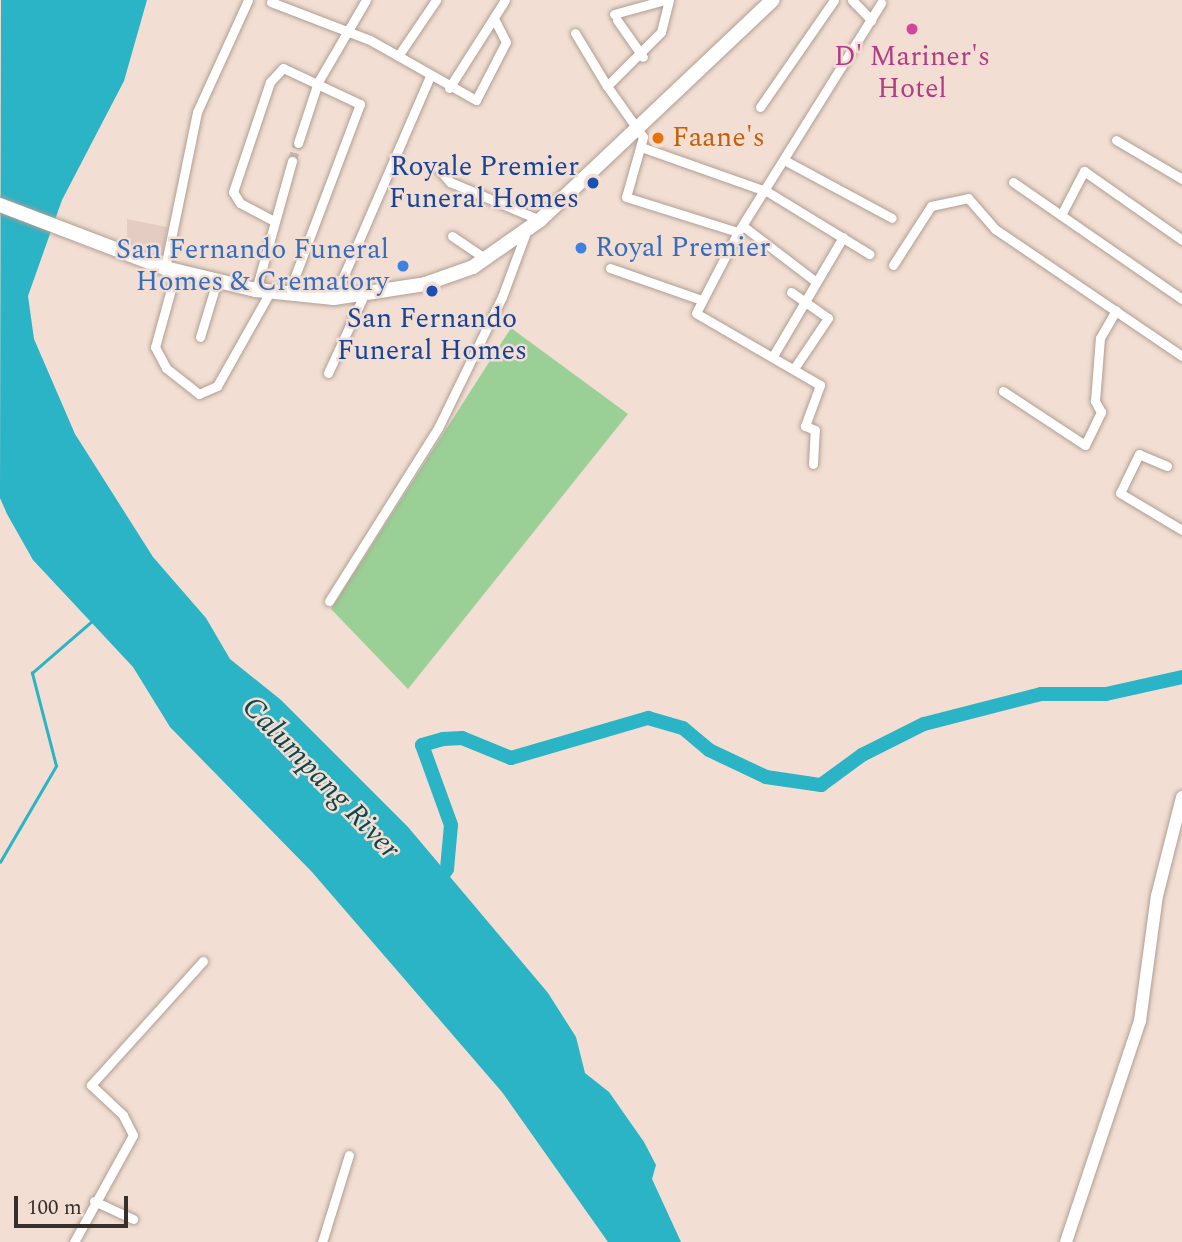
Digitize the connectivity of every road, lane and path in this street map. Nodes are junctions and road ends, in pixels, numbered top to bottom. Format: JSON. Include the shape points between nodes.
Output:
{"nodes":[{"id":1,"x":248,"y":0,"type":"edge"},
{"id":2,"x":366,"y":0,"type":"edge"},
{"id":3,"x":436,"y":0,"type":"edge"},
{"id":4,"x":505,"y":0,"type":"edge"},
{"id":5,"x":667,"y":0,"type":"edge"},
{"id":6,"x":773,"y":0,"type":"edge"},
{"id":7,"x":834,"y":0,"type":"edge"},
{"id":8,"x":852,"y":0,"type":"edge"},
{"id":9,"x":271,"y":2,"type":"dead end"},
{"id":10,"x":881,"y":4,"type":"dead end"},
{"id":11,"x":494,"y":18,"type":"junction"},
{"id":12,"x":871,"y":20,"type":"junction"},
{"id":13,"x":346,"y":29,"type":"junction"},
{"id":14,"x":575,"y":33,"type":"dead end"},
{"id":15,"x":398,"y":56,"type":"junction"},
{"id":16,"x":643,"y":57,"type":"junction"},
{"id":17,"x":429,"y":78,"type":"junction"},
{"id":18,"x":318,"y":82,"type":"junction"},
{"id":19,"x":607,"y":86,"type":"junction"},
{"id":20,"x":449,"y":88,"type":"junction"},
{"id":21,"x":760,"y":107,"type":"dead end"},
{"id":22,"x":638,"y":129,"type":"junction"},
{"id":23,"x":1116,"y":140,"type":"dead end"},
{"id":24,"x":298,"y":144,"type":"tunnel mouth"},
{"id":25,"x":641,"y":147,"type":"junction"},
{"id":26,"x":786,"y":161,"type":"junction"},
{"id":27,"x":292,"y":162,"type":"tunnel mouth"},
{"id":28,"x":439,"y":169,"type":"dead end"},
{"id":29,"x":1182,"y":180,"type":"edge"},
{"id":30,"x":1013,"y":182,"type":"dead end"},
{"id":31,"x":768,"y":192,"type":"junction"},
{"id":32,"x":0,"y":205,"type":"edge"},
{"id":33,"x":1061,"y":215,"type":"junction"},
{"id":34,"x":892,"y":218,"type":"dead end"},
{"id":35,"x":540,"y":220,"type":"junction"},
{"id":36,"x":274,"y":221,"type":"junction"},
{"id":37,"x":741,"y":229,"type":"junction"},
{"id":38,"x":526,"y":232,"type":"junction"},
{"id":39,"x":452,"y":236,"type":"dead end"},
{"id":40,"x":843,"y":237,"type":"junction"},
{"id":41,"x":1182,"y":240,"type":"edge"},
{"id":42,"x":869,"y":254,"type":"dead end"},
{"id":43,"x":486,"y":259,"type":"junction"},
{"id":44,"x":893,"y":265,"type":"dead end"},
{"id":45,"x":610,"y":268,"type":"dead end"},
{"id":46,"x":171,"y":270,"type":"junction"},
{"id":47,"x":217,"y":281,"type":"junction"},
{"id":48,"x":815,"y":281,"type":"junction"},
{"id":49,"x":263,"y":291,"type":"junction"},
{"id":50,"x":791,"y":292,"type":"dead end"},
{"id":51,"x":288,"y":295,"type":"junction"},
{"id":52,"x":363,"y":297,"type":"junction"},
{"id":53,"x":334,"y":298,"type":"junction"},
{"id":54,"x":699,"y":299,"type":"junction"},
{"id":55,"x":1182,"y":299,"type":"edge"},
{"id":56,"x":802,"y":302,"type":"junction"},
{"id":57,"x":1116,"y":310,"type":"junction"},
{"id":58,"x":200,"y":337,"type":"dead end"},
{"id":59,"x":773,"y":356,"type":"junction"},
{"id":60,"x":1182,"y":356,"type":"edge"},
{"id":61,"x":794,"y":367,"type":"junction"},
{"id":62,"x":328,"y":373,"type":"dead end"},
{"id":63,"x":1003,"y":391,"type":"dead end"},
{"id":64,"x":813,"y":464,"type":"dead end"},
{"id":65,"x":1167,"y":466,"type":"dead end"},
{"id":66,"x":1182,"y":530,"type":"edge"},
{"id":67,"x":329,"y":601,"type":"dead end"},
{"id":68,"x":1182,"y":797,"type":"edge"},
{"id":69,"x":203,"y":961,"type":"dead end"},
{"id":70,"x":349,"y":1155,"type":"dead end"},
{"id":71,"x":94,"y":1201,"type":"junction"},
{"id":72,"x":133,"y":1219,"type":"dead end"},
{"id":73,"x":74,"y":1242,"type":"edge"},
{"id":74,"x":322,"y":1242,"type":"edge"},
{"id":75,"x":1066,"y":1242,"type":"edge"}],
"edges":[{"from":1,"to":46,"type":"street","via":[[197,112]]},
{"from":2,"to":13,"type":"street"},
{"from":3,"to":15,"type":"street"},
{"from":4,"to":11,"type":"street"},
{"from":5,"to":16,"type":"street","via":[[661,32]]},
{"from":5,"to":16,"type":"street","via":[[615,17]]},
{"from":6,"to":22,"type":"main road"},
{"from":7,"to":21,"type":"street"},
{"from":8,"to":12,"type":"street"},
{"from":9,"to":13,"type":"street"},
{"from":10,"to":12,"type":"street"},
{"from":11,"to":20,"type":"street"},
{"from":11,"to":20,"type":"street","via":[[506,42],[484,94],[476,100]]},
{"from":12,"to":26,"type":"street"},
{"from":13,"to":15,"type":"street"},
{"from":13,"to":18,"type":"street"},
{"from":14,"to":19,"type":"street"},
{"from":15,"to":17,"type":"street"},
{"from":16,"to":19,"type":"street"},
{"from":17,"to":20,"type":"street"},
{"from":17,"to":53,"type":"street"},
{"from":18,"to":24,"type":"street"},
{"from":18,"to":36,"type":"street","via":[[283,68],[270,82],[233,192],[240,203]]},
{"from":18,"to":51,"type":"street","via":[[356,97],[359,108]]},
{"from":19,"to":22,"type":"street"},
{"from":22,"to":25,"type":"street"},
{"from":22,"to":35,"type":"main road"},
{"from":23,"to":29,"type":"street"},
{"from":25,"to":31,"type":"street"},
{"from":25,"to":37,"type":"street","via":[[626,198]]},
{"from":26,"to":31,"type":"street"},
{"from":26,"to":34,"type":"street"},
{"from":27,"to":36,"type":"street"},
{"from":28,"to":35,"type":"street","via":[[450,182]]},
{"from":30,"to":33,"type":"street"},
{"from":31,"to":37,"type":"street"},
{"from":31,"to":40,"type":"street"},
{"from":32,"to":46,"type":"main road"},
{"from":33,"to":41,"type":"street","via":[[1084,171]]},
{"from":33,"to":55,"type":"street"},
{"from":35,"to":38,"type":"main road"},
{"from":36,"to":49,"type":"street"},
{"from":37,"to":48,"type":"street"},
{"from":37,"to":54,"type":"street"},
{"from":38,"to":43,"type":"main road"},
{"from":38,"to":67,"type":"street","via":[[502,297],[438,428]]},
{"from":39,"to":43,"type":"street"},
{"from":40,"to":42,"type":"street"},
{"from":40,"to":48,"type":"street"},
{"from":43,"to":52,"type":"main road","via":[[435,281]]},
{"from":44,"to":57,"type":"street","via":[[933,204],[949,206],[968,198],[995,229]]},
{"from":45,"to":54,"type":"street"},
{"from":46,"to":47,"type":"main road"},
{"from":46,"to":49,"type":"street","via":[[155,348],[166,368],[199,394],[218,386]]},
{"from":47,"to":49,"type":"main road"},
{"from":47,"to":58,"type":"street"},
{"from":48,"to":56,"type":"street"},
{"from":49,"to":51,"type":"main road"},
{"from":50,"to":56,"type":"street"},
{"from":51,"to":53,"type":"main road"},
{"from":52,"to":53,"type":"main road"},
{"from":52,"to":62,"type":"street"},
{"from":54,"to":59,"type":"street","via":[[696,313]]},
{"from":56,"to":59,"type":"street"},
{"from":56,"to":61,"type":"street","via":[[828,318]]},
{"from":57,"to":60,"type":"street"},
{"from":57,"to":63,"type":"street","via":[[1100,338],[1095,401],[1101,412],[1085,445]]},
{"from":59,"to":61,"type":"street"},
{"from":61,"to":64,"type":"street","via":[[820,385],[805,426],[815,430]]},
{"from":65,"to":66,"type":"street","via":[[1139,454],[1120,493]]},
{"from":68,"to":75,"type":"street","via":[[1157,896],[1140,1021]]},
{"from":69,"to":71,"type":"street","via":[[91,1085],[128,1121],[133,1135]]},
{"from":70,"to":74,"type":"street"},
{"from":71,"to":72,"type":"street"},
{"from":71,"to":73,"type":"street"}]}
